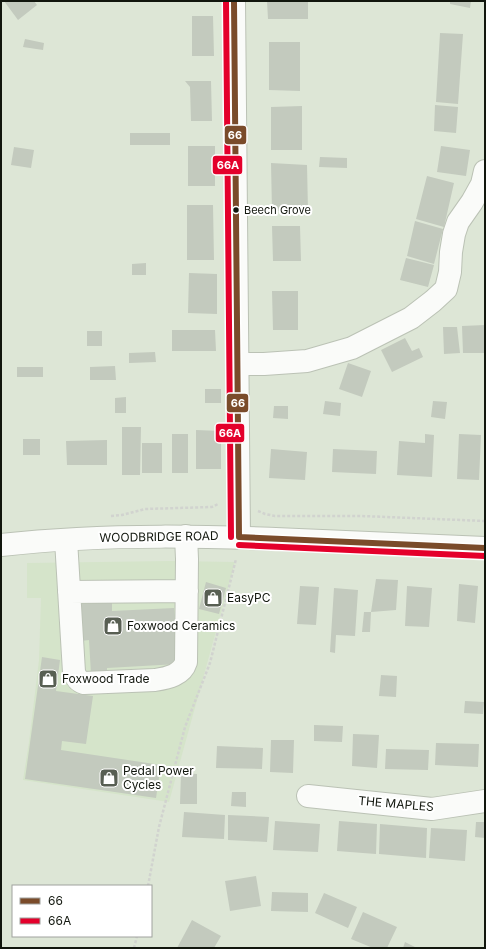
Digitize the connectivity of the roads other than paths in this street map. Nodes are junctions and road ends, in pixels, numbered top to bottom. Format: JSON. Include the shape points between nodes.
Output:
{"nodes":[{"id":1,"x":234,"y":1,"type":"edge"},
{"id":2,"x":485,"y":172,"type":"edge"},
{"id":3,"x":237,"y":364,"type":"junction"},
{"id":4,"x":186,"y":536,"type":"junction"},
{"id":5,"x":239,"y":537,"type":"junction"},
{"id":6,"x":66,"y":540,"type":"junction"},
{"id":7,"x":1,"y":545,"type":"edge"},
{"id":8,"x":485,"y":548,"type":"edge"},
{"id":9,"x":187,"y":591,"type":"junction"},
{"id":10,"x":69,"y":592,"type":"junction"},
{"id":11,"x":308,"y":796,"type":"dead end"},
{"id":12,"x":485,"y":801,"type":"edge"}],
"edges":[{"from":1,"to":3,"type":"street"},
{"from":2,"to":3,"type":"street","via":[[482,184],[458,222],[451,252],[450,272],[446,289],[441,295],[411,318],[352,348],[307,361]]},
{"from":3,"to":5,"type":"street"},
{"from":4,"to":5,"type":"street","name":"WOODBRIDGE ROAD"},
{"from":4,"to":6,"type":"street","name":"WOODBRIDGE ROAD","via":[[125,536]]},
{"from":4,"to":9,"type":"street"},
{"from":5,"to":8,"type":"street","name":"WOODBRIDGE ROAD"},
{"from":6,"to":7,"type":"street","name":"WOODBRIDGE ROAD"},
{"from":6,"to":10,"type":"street"},
{"from":9,"to":10,"type":"street"},
{"from":9,"to":10,"type":"street","via":[[186,662],[179,673],[155,680],[84,683],[75,678],[74,672]]},
{"from":11,"to":12,"type":"street","name":"THE MAPLES","via":[[432,809]]}]}
